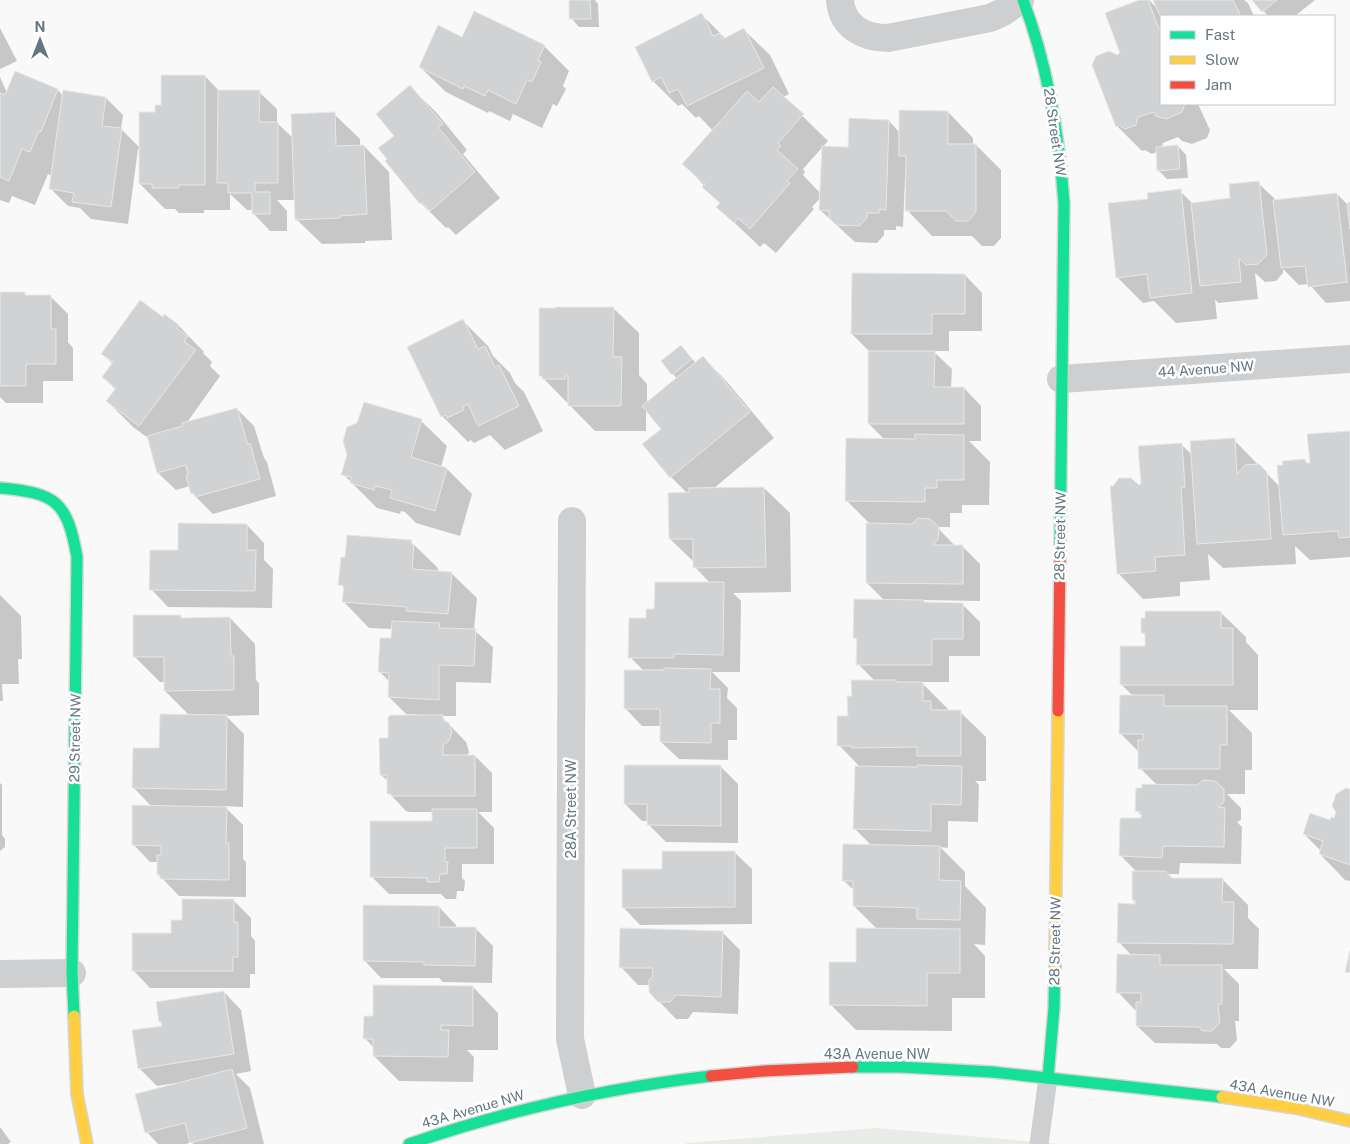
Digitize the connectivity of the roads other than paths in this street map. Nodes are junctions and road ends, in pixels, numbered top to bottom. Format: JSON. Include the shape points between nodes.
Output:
{"nodes":[{"id":1,"x":840,"y":0,"type":"edge"},
{"id":2,"x":1021,"y":0,"type":"edge"},
{"id":3,"x":1350,"y":359,"type":"edge"},
{"id":4,"x":1061,"y":379,"type":"junction"},
{"id":5,"x":0,"y":488,"type":"edge"},
{"id":6,"x":572,"y":521,"type":"dead end"},
{"id":7,"x":72,"y":973,"type":"junction"},
{"id":8,"x":0,"y":974,"type":"edge"},
{"id":9,"x":1048,"y":1078,"type":"junction"},
{"id":10,"x":582,"y":1095,"type":"junction"},
{"id":11,"x":1350,"y":1121,"type":"edge"},
{"id":12,"x":87,"y":1144,"type":"edge"},
{"id":13,"x":409,"y":1144,"type":"edge"},
{"id":14,"x":1039,"y":1144,"type":"edge"}],
"edges":[{"from":1,"to":2,"type":"street","name":"28 Street NW","via":[[844,17],[851,26],[863,35],[875,38],[990,18]]},
{"from":2,"to":4,"type":"street","name":"28 Street NW","via":[[1036,30],[1061,153],[1064,203]]},
{"from":3,"to":4,"type":"street","name":"44 Avenue NW"},
{"from":4,"to":9,"type":"street","name":"28 Street NW","via":[[1054,1008]]},
{"from":5,"to":7,"type":"street","name":"29 Street NW","via":[[44,495],[61,506],[73,531],[77,557]]},
{"from":6,"to":10,"type":"street","name":"28A Street NW","via":[[570,1039]]},
{"from":7,"to":8,"type":"street"},
{"from":7,"to":12,"type":"street","name":"29 Street NW","via":[[77,1094]]},
{"from":9,"to":10,"type":"street","name":"43A Avenue NW","via":[[944,1069],[847,1068],[753,1072],[674,1080]]},
{"from":9,"to":11,"type":"street","name":"43A Avenue NW","via":[[1221,1098]]},
{"from":9,"to":14,"type":"lane"},
{"from":10,"to":13,"type":"street","name":"43A Avenue NW","via":[[516,1111]]}]}
